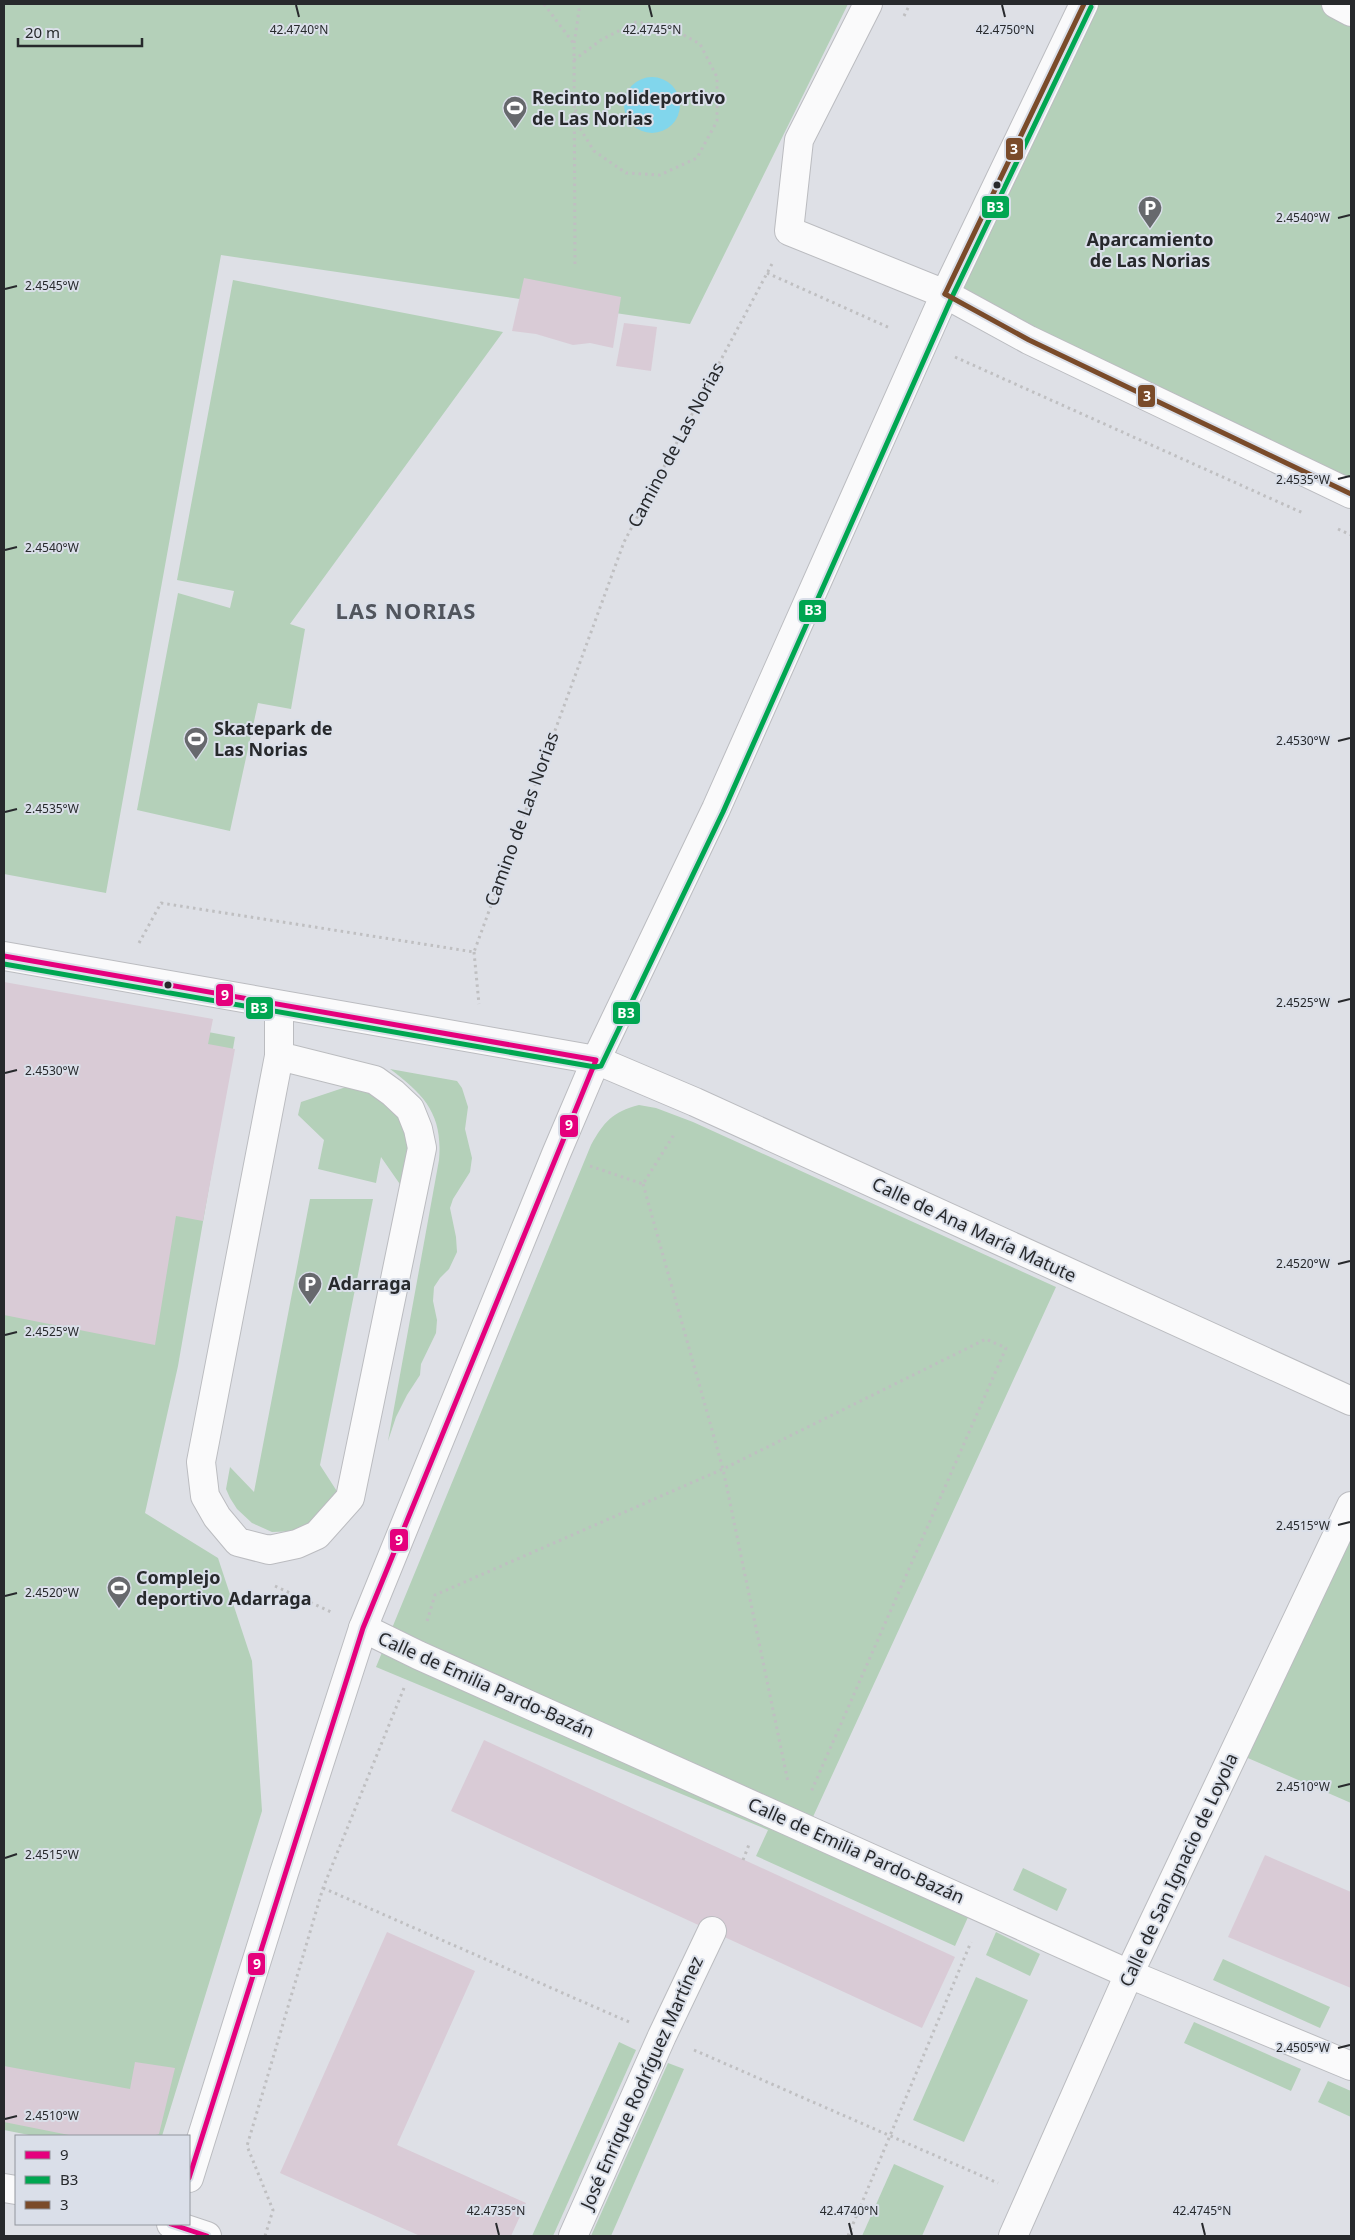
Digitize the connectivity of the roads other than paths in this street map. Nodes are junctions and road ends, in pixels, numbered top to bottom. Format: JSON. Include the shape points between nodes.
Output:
{"nodes":[{"id":1,"x":868,"y":4,"type":"edge"},
{"id":2,"x":1084,"y":4,"type":"edge"},
{"id":3,"x":1336,"y":4,"type":"edge"},
{"id":4,"x":1351,"y":12,"type":"edge"},
{"id":5,"x":945,"y":294,"type":"junction"},
{"id":6,"x":1351,"y":494,"type":"edge"},
{"id":7,"x":4,"y":956,"type":"edge"},
{"id":8,"x":279,"y":1005,"type":"junction"},
{"id":9,"x":279,"y":1056,"type":"junction"},
{"id":10,"x":596,"y":1060,"type":"junction"},
{"id":11,"x":1351,"y":1401,"type":"edge"},
{"id":12,"x":1351,"y":1506,"type":"edge"},
{"id":13,"x":363,"y":1628,"type":"junction"},
{"id":14,"x":712,"y":1931,"type":"dead end"},
{"id":15,"x":1129,"y":1974,"type":"junction"},
{"id":16,"x":1351,"y":2066,"type":"edge"},
{"id":17,"x":190,"y":2175,"type":"edge"},
{"id":18,"x":173,"y":2227,"type":"edge"},
{"id":19,"x":207,"y":2236,"type":"edge"},
{"id":20,"x":573,"y":2236,"type":"edge"},
{"id":21,"x":1013,"y":2236,"type":"edge"}],
"edges":[{"from":1,"to":5,"type":"street","via":[[799,140],[790,231]]},
{"from":2,"to":5,"type":"street"},
{"from":3,"to":4,"type":"street"},
{"from":5,"to":6,"type":"street","via":[[1029,340]]},
{"from":5,"to":10,"type":"street","via":[[716,809]]},
{"from":7,"to":8,"type":"street","name":"Calle de Ana María Matute"},
{"from":8,"to":9,"type":"street"},
{"from":8,"to":10,"type":"street","name":"Calle de Ana María Matute"},
{"from":9,"to":9,"type":"street","via":[[201,1462],[205,1496],[217,1517],[238,1542],[269,1550],[297,1544],[317,1535],[350,1498],[422,1148],[410,1109],[375,1080]]},
{"from":10,"to":11,"type":"street","name":"Calle de Ana María Matute"},
{"from":10,"to":13,"type":"street"},
{"from":12,"to":15,"type":"street","name":"Calle de San Ignacio de Loyola"},
{"from":13,"to":15,"type":"street","name":"Calle de Emilia Pardo-Bazán"},
{"from":13,"to":17,"type":"street"},
{"from":14,"to":20,"type":"street","name":"José Enrique Rodríguez Martínez"},
{"from":15,"to":16,"type":"street","name":"Calle de Emilia Pardo-Bazán"},
{"from":15,"to":21,"type":"street","name":"Calle de San Ignacio de Loyola"},
{"from":18,"to":19,"type":"street"}]}
